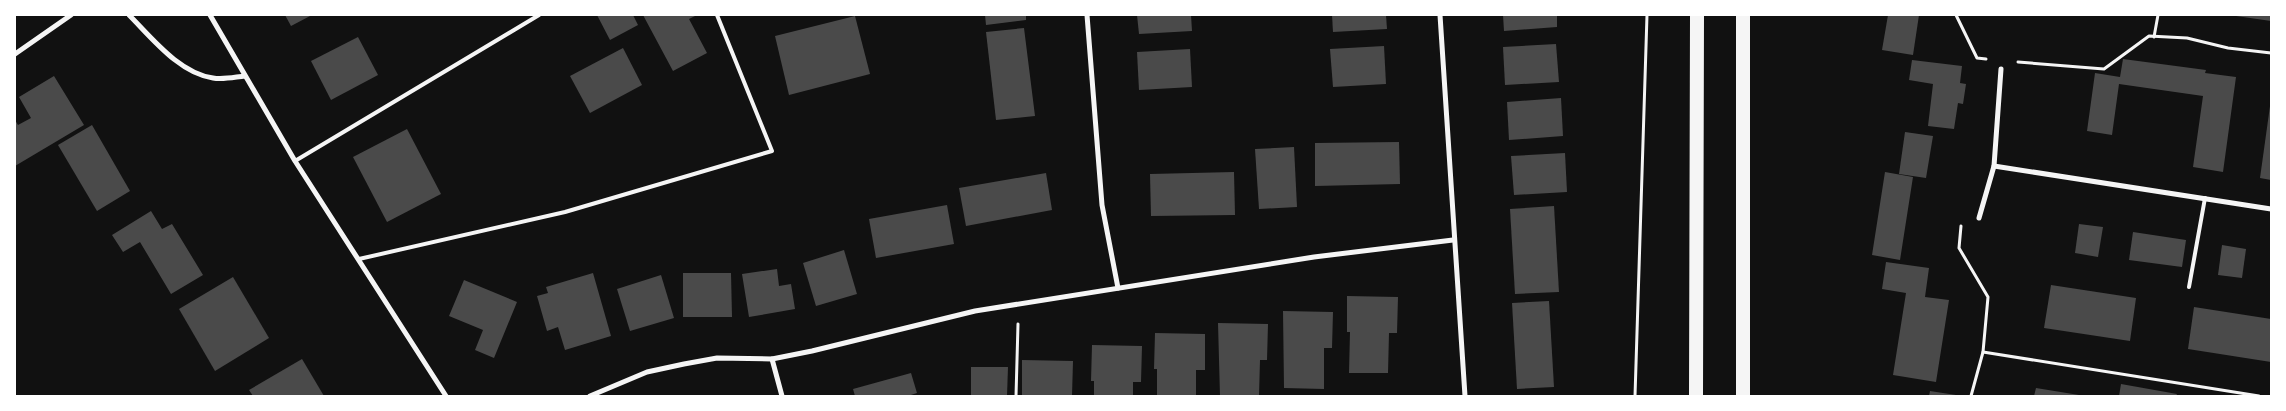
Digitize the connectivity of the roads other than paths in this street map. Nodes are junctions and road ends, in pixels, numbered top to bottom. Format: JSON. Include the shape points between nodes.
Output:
{"nodes":[{"id":1,"x":71,"y":15,"type":"edge"},
{"id":2,"x":129,"y":15,"type":"edge"},
{"id":3,"x":210,"y":15,"type":"edge"},
{"id":4,"x":539,"y":15,"type":"edge"},
{"id":5,"x":717,"y":15,"type":"edge"},
{"id":6,"x":1087,"y":15,"type":"edge"},
{"id":7,"x":1440,"y":15,"type":"edge"},
{"id":8,"x":1697,"y":15,"type":"edge"},
{"id":9,"x":1743,"y":15,"type":"edge"},
{"id":10,"x":15,"y":54,"type":"edge"},
{"id":11,"x":2001,"y":69,"type":"road end"},
{"id":12,"x":245,"y":76,"type":"junction"},
{"id":13,"x":295,"y":161,"type":"junction"},
{"id":14,"x":1994,"y":166,"type":"junction"},
{"id":15,"x":2205,"y":198,"type":"junction"},
{"id":16,"x":2271,"y":209,"type":"edge"},
{"id":17,"x":1979,"y":218,"type":"road end"},
{"id":18,"x":1453,"y":240,"type":"junction"},
{"id":19,"x":359,"y":259,"type":"junction"},
{"id":20,"x":2189,"y":287,"type":"dead end"},
{"id":21,"x":1118,"y":288,"type":"junction"},
{"id":22,"x":772,"y":359,"type":"junction"},
{"id":23,"x":446,"y":396,"type":"edge"},
{"id":24,"x":590,"y":396,"type":"edge"},
{"id":25,"x":782,"y":396,"type":"edge"},
{"id":26,"x":1465,"y":396,"type":"edge"},
{"id":27,"x":1696,"y":396,"type":"edge"},
{"id":28,"x":1743,"y":396,"type":"edge"}],
"edges":[{"from":1,"to":10,"type":"street"},
{"from":2,"to":12,"type":"street","via":[[194,73],[214,79]]},
{"from":3,"to":12,"type":"street"},
{"from":4,"to":13,"type":"lane"},
{"from":5,"to":19,"type":"lane","via":[[772,151],[566,212]]},
{"from":6,"to":21,"type":"street","via":[[1102,205]]},
{"from":7,"to":18,"type":"street"},
{"from":8,"to":27,"type":"highway"},
{"from":9,"to":28,"type":"highway"},
{"from":11,"to":14,"type":"street"},
{"from":12,"to":13,"type":"street"},
{"from":13,"to":19,"type":"street"},
{"from":14,"to":15,"type":"street"},
{"from":14,"to":17,"type":"street"},
{"from":15,"to":16,"type":"street"},
{"from":15,"to":20,"type":"lane"},
{"from":18,"to":21,"type":"street","via":[[1337,253]]},
{"from":18,"to":26,"type":"street"},
{"from":19,"to":23,"type":"street"},
{"from":21,"to":22,"type":"street","via":[[956,315]]},
{"from":22,"to":24,"type":"street","via":[[717,358],[684,364],[647,372]]},
{"from":22,"to":25,"type":"street"}]}
